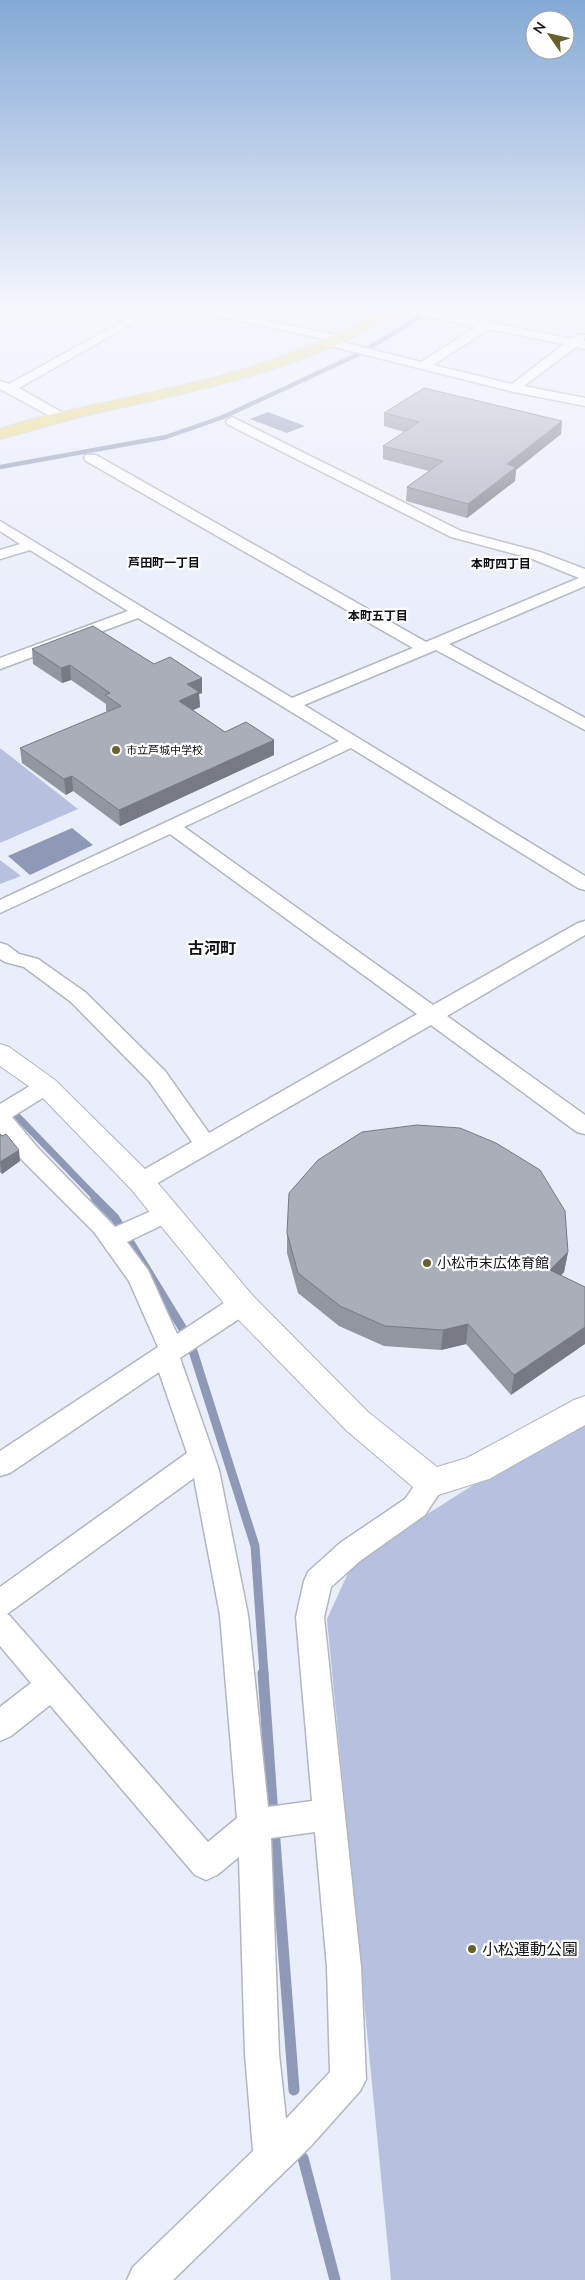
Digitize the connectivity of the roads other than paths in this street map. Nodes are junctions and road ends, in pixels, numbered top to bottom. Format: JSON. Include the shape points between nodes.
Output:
{"nodes":[{"id":1,"x":53,"y":412,"type":"edge"},
{"id":2,"x":80,"y":412,"type":"edge"},
{"id":3,"x":61,"y":417,"type":"junction"},
{"id":4,"x":232,"y":421,"type":"dead end"},
{"id":5,"x":0,"y":434,"type":"edge"},
{"id":6,"x":91,"y":458,"type":"dead end"},
{"id":7,"x":0,"y":525,"type":"edge"},
{"id":8,"x":31,"y":545,"type":"junction"},
{"id":9,"x":0,"y":555,"type":"edge"},
{"id":10,"x":585,"y":575,"type":"edge"},
{"id":11,"x":585,"y":580,"type":"edge"},
{"id":12,"x":568,"y":589,"type":"junction"},
{"id":13,"x":585,"y":598,"type":"edge"},
{"id":14,"x":138,"y":612,"type":"junction"},
{"id":15,"x":431,"y":646,"type":"junction"},
{"id":16,"x":0,"y":664,"type":"edge"},
{"id":17,"x":293,"y":704,"type":"junction"},
{"id":18,"x":585,"y":725,"type":"edge"},
{"id":19,"x":353,"y":741,"type":"junction"},
{"id":20,"x":172,"y":827,"type":"junction"},
{"id":21,"x":585,"y":884,"type":"edge"},
{"id":22,"x":0,"y":907,"type":"edge"},
{"id":23,"x":585,"y":927,"type":"edge"},
{"id":24,"x":0,"y":950,"type":"edge"},
{"id":25,"x":432,"y":1015,"type":"junction"},
{"id":26,"x":0,"y":1053,"type":"edge"},
{"id":27,"x":46,"y":1086,"type":"junction"},
{"id":28,"x":0,"y":1116,"type":"edge"},
{"id":29,"x":585,"y":1126,"type":"edge"},
{"id":30,"x":206,"y":1145,"type":"junction"},
{"id":31,"x":141,"y":1182,"type":"junction"},
{"id":32,"x":167,"y":1213,"type":"junction"},
{"id":33,"x":112,"y":1239,"type":"junction"},
{"id":34,"x":242,"y":1304,"type":"junction"},
{"id":35,"x":169,"y":1353,"type":"junction"},
{"id":36,"x":585,"y":1409,"type":"edge"},
{"id":37,"x":202,"y":1457,"type":"junction"},
{"id":38,"x":0,"y":1465,"type":"edge"},
{"id":39,"x":432,"y":1483,"type":"junction"},
{"id":40,"x":0,"y":1604,"type":"edge"},
{"id":41,"x":0,"y":1624,"type":"edge"},
{"id":42,"x":52,"y":1685,"type":"junction"},
{"id":43,"x":0,"y":1726,"type":"edge"},
{"id":44,"x":329,"y":1814,"type":"junction"},
{"id":45,"x":254,"y":1825,"type":"junction"},
{"id":46,"x":272,"y":2158,"type":"junction"},
{"id":47,"x":146,"y":2280,"type":"edge"}],
"edges":[{"from":1,"to":3,"type":"street"},
{"from":2,"to":3,"type":"highway"},
{"from":3,"to":5,"type":"highway"},
{"from":4,"to":10,"type":"street","via":[[456,534],[535,555]]},
{"from":6,"to":15,"type":"street"},
{"from":7,"to":8,"type":"street"},
{"from":8,"to":9,"type":"street"},
{"from":8,"to":14,"type":"street"},
{"from":11,"to":12,"type":"street"},
{"from":12,"to":13,"type":"street"},
{"from":12,"to":15,"type":"street"},
{"from":14,"to":16,"type":"street"},
{"from":14,"to":17,"type":"street"},
{"from":15,"to":17,"type":"street"},
{"from":15,"to":18,"type":"street"},
{"from":17,"to":19,"type":"street"},
{"from":19,"to":20,"type":"street"},
{"from":19,"to":21,"type":"street"},
{"from":20,"to":22,"type":"street"},
{"from":20,"to":25,"type":"street"},
{"from":23,"to":25,"type":"street"},
{"from":24,"to":30,"type":"street","via":[[12,958],[31,963],[78,997],[157,1076]]},
{"from":25,"to":29,"type":"street"},
{"from":25,"to":30,"type":"street"},
{"from":26,"to":27,"type":"street"},
{"from":27,"to":28,"type":"street"},
{"from":27,"to":31,"type":"street"},
{"from":28,"to":33,"type":"street","via":[[30,1154],[74,1196]]},
{"from":30,"to":31,"type":"street"},
{"from":31,"to":32,"type":"street"},
{"from":32,"to":33,"type":"street"},
{"from":32,"to":34,"type":"street"},
{"from":33,"to":35,"type":"street","via":[[139,1277]]},
{"from":34,"to":35,"type":"street"},
{"from":34,"to":39,"type":"street","via":[[358,1421]]},
{"from":35,"to":37,"type":"street"},
{"from":35,"to":38,"type":"street"},
{"from":36,"to":39,"type":"street","via":[[477,1469]]},
{"from":37,"to":40,"type":"street"},
{"from":37,"to":45,"type":"street","via":[[234,1615]]},
{"from":39,"to":44,"type":"street","via":[[415,1507],[350,1552],[318,1581],[310,1617]]},
{"from":41,"to":42,"type":"street"},
{"from":42,"to":43,"type":"street"},
{"from":42,"to":45,"type":"street","via":[[206,1864]]},
{"from":44,"to":45,"type":"street"},
{"from":44,"to":46,"type":"street","via":[[344,1967],[348,2079]]},
{"from":45,"to":46,"type":"street","via":[[262,2054]]},
{"from":46,"to":47,"type":"street"}]}
